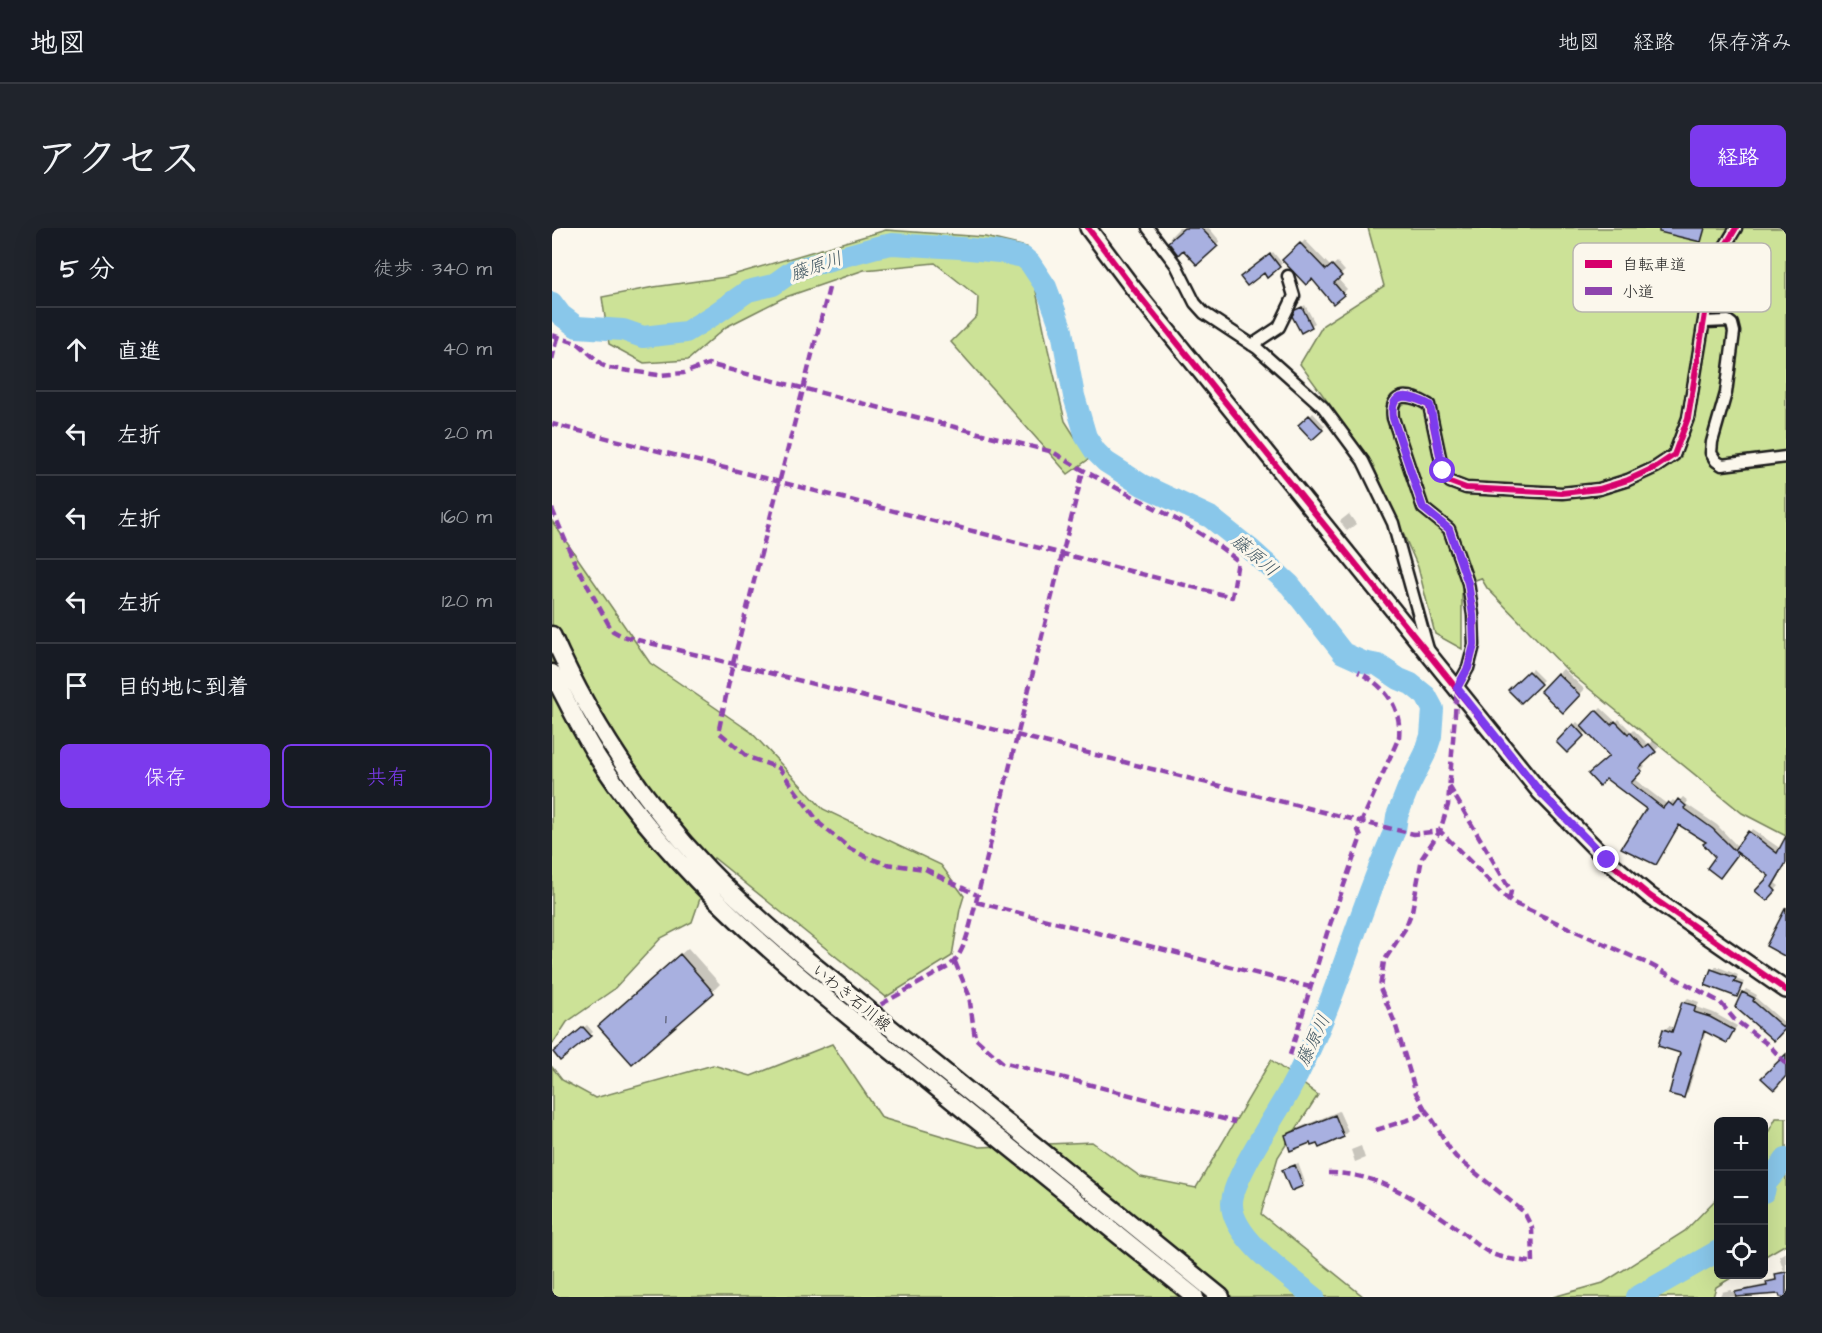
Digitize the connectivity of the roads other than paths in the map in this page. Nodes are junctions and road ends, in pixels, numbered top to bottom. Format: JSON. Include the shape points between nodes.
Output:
{"nodes":[{"id":1,"x":1088,"y":228,"type":"edge"},
{"id":2,"x":1148,"y":228,"type":"edge"},
{"id":3,"x":1736,"y":228,"type":"edge"},
{"id":4,"x":1727,"y":243,"type":"edge"},
{"id":5,"x":1288,"y":276,"type":"dead end"},
{"id":6,"x":1706,"y":312,"type":"edge"},
{"id":7,"x":1705,"y":322,"type":"junction"},
{"id":8,"x":1252,"y":345,"type":"junction"},
{"id":9,"x":1786,"y":457,"type":"edge"},
{"id":10,"x":552,"y":634,"type":"edge"},
{"id":11,"x":1429,"y":652,"type":"junction"},
{"id":12,"x":552,"y":673,"type":"edge"},
{"id":13,"x":1457,"y":688,"type":"junction"},
{"id":14,"x":1786,"y":990,"type":"edge"},
{"id":15,"x":1196,"y":1297,"type":"edge"},
{"id":16,"x":1221,"y":1297,"type":"edge"}],
"edges":[{"from":1,"to":11,"type":"street"},
{"from":2,"to":8,"type":"street","via":[[1176,265],[1195,303]]},
{"from":3,"to":4,"type":"street"},
{"from":5,"to":8,"type":"street","via":[[1294,296],[1279,327]]},
{"from":6,"to":7,"type":"street"},
{"from":7,"to":9,"type":"street","via":[[1728,321],[1734,332],[1726,393],[1712,442],[1716,461],[1722,465]]},
{"from":7,"to":13,"type":"street","via":[[1689,418],[1674,455],[1628,480],[1599,489],[1562,493],[1509,491],[1466,488],[1450,482],[1438,452],[1430,405],[1405,396],[1391,407],[1423,508],[1449,529],[1468,583],[1474,645]]},
{"from":8,"to":11,"type":"street","via":[[1323,407],[1363,461],[1393,524]]},
{"from":10,"to":16,"type":"main road","name":"いわき石川線","via":[[571,677],[638,786],[708,869],[806,959]]},
{"from":11,"to":13,"type":"street"},
{"from":12,"to":15,"type":"main road","name":"いわき石川線","via":[[601,763],[630,803],[692,875],[743,926],[856,1023]]},
{"from":13,"to":14,"type":"street","via":[[1540,792],[1607,860],[1650,896]]}]}
